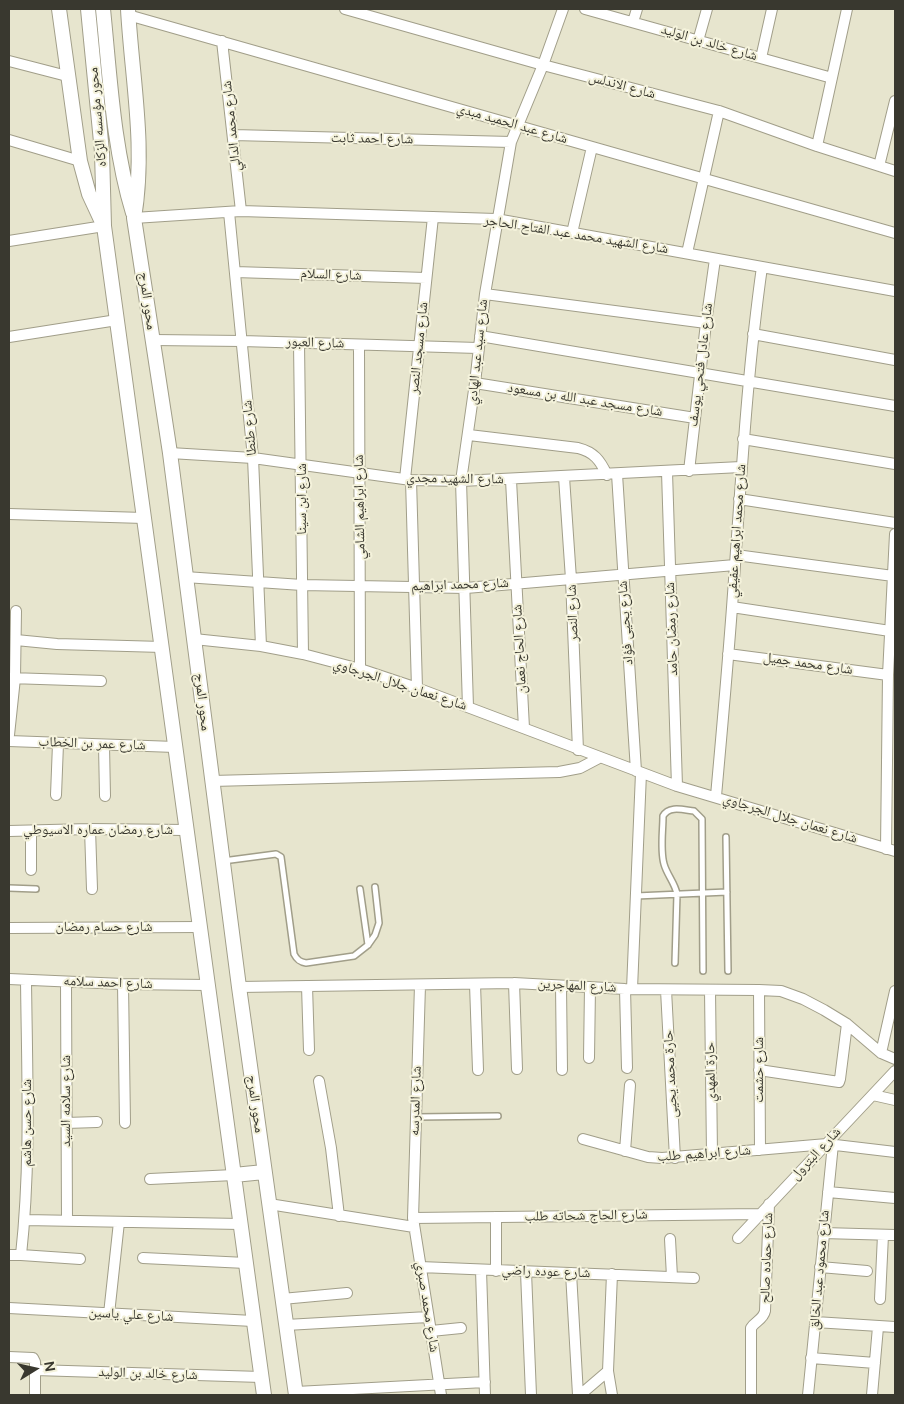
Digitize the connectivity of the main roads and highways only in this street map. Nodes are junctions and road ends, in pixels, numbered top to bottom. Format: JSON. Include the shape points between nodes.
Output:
{"nodes":[{"id":1,"x":60,"y":9,"type":"edge"},
{"id":2,"x":88,"y":9,"type":"edge"},
{"id":3,"x":103,"y":9,"type":"edge"},
{"id":4,"x":128,"y":12,"type":"edge"},
{"id":5,"x":134,"y":218,"type":"junction"},
{"id":6,"x":104,"y":226,"type":"junction"},
{"id":7,"x":264,"y":1172,"type":"junction"},
{"id":8,"x":234,"y":1175,"type":"junction"},
{"id":9,"x":296,"y":1394,"type":"edge"},
{"id":10,"x":264,"y":1395,"type":"edge"}],
"edges":[{"from":1,"to":6,"type":"main road","via":[[80,161],[89,194]]},
{"from":2,"to":6,"type":"main road","name":"محور مؤسسه الزكاه","via":[[104,177]]},
{"from":3,"to":5,"type":"main road","name":"محور مؤسسه الزكاه","via":[[120,164]]},
{"from":4,"to":5,"type":"main road","name":"محور المرج","via":[[140,154]]},
{"from":5,"to":7,"type":"main road","name":"محور المرج","via":[[170,453]]},
{"from":6,"to":8,"type":"main road"},
{"from":7,"to":8,"type":"main road"},
{"from":7,"to":9,"type":"main road","name":"محور المرج"},
{"from":8,"to":10,"type":"main road"}]}
